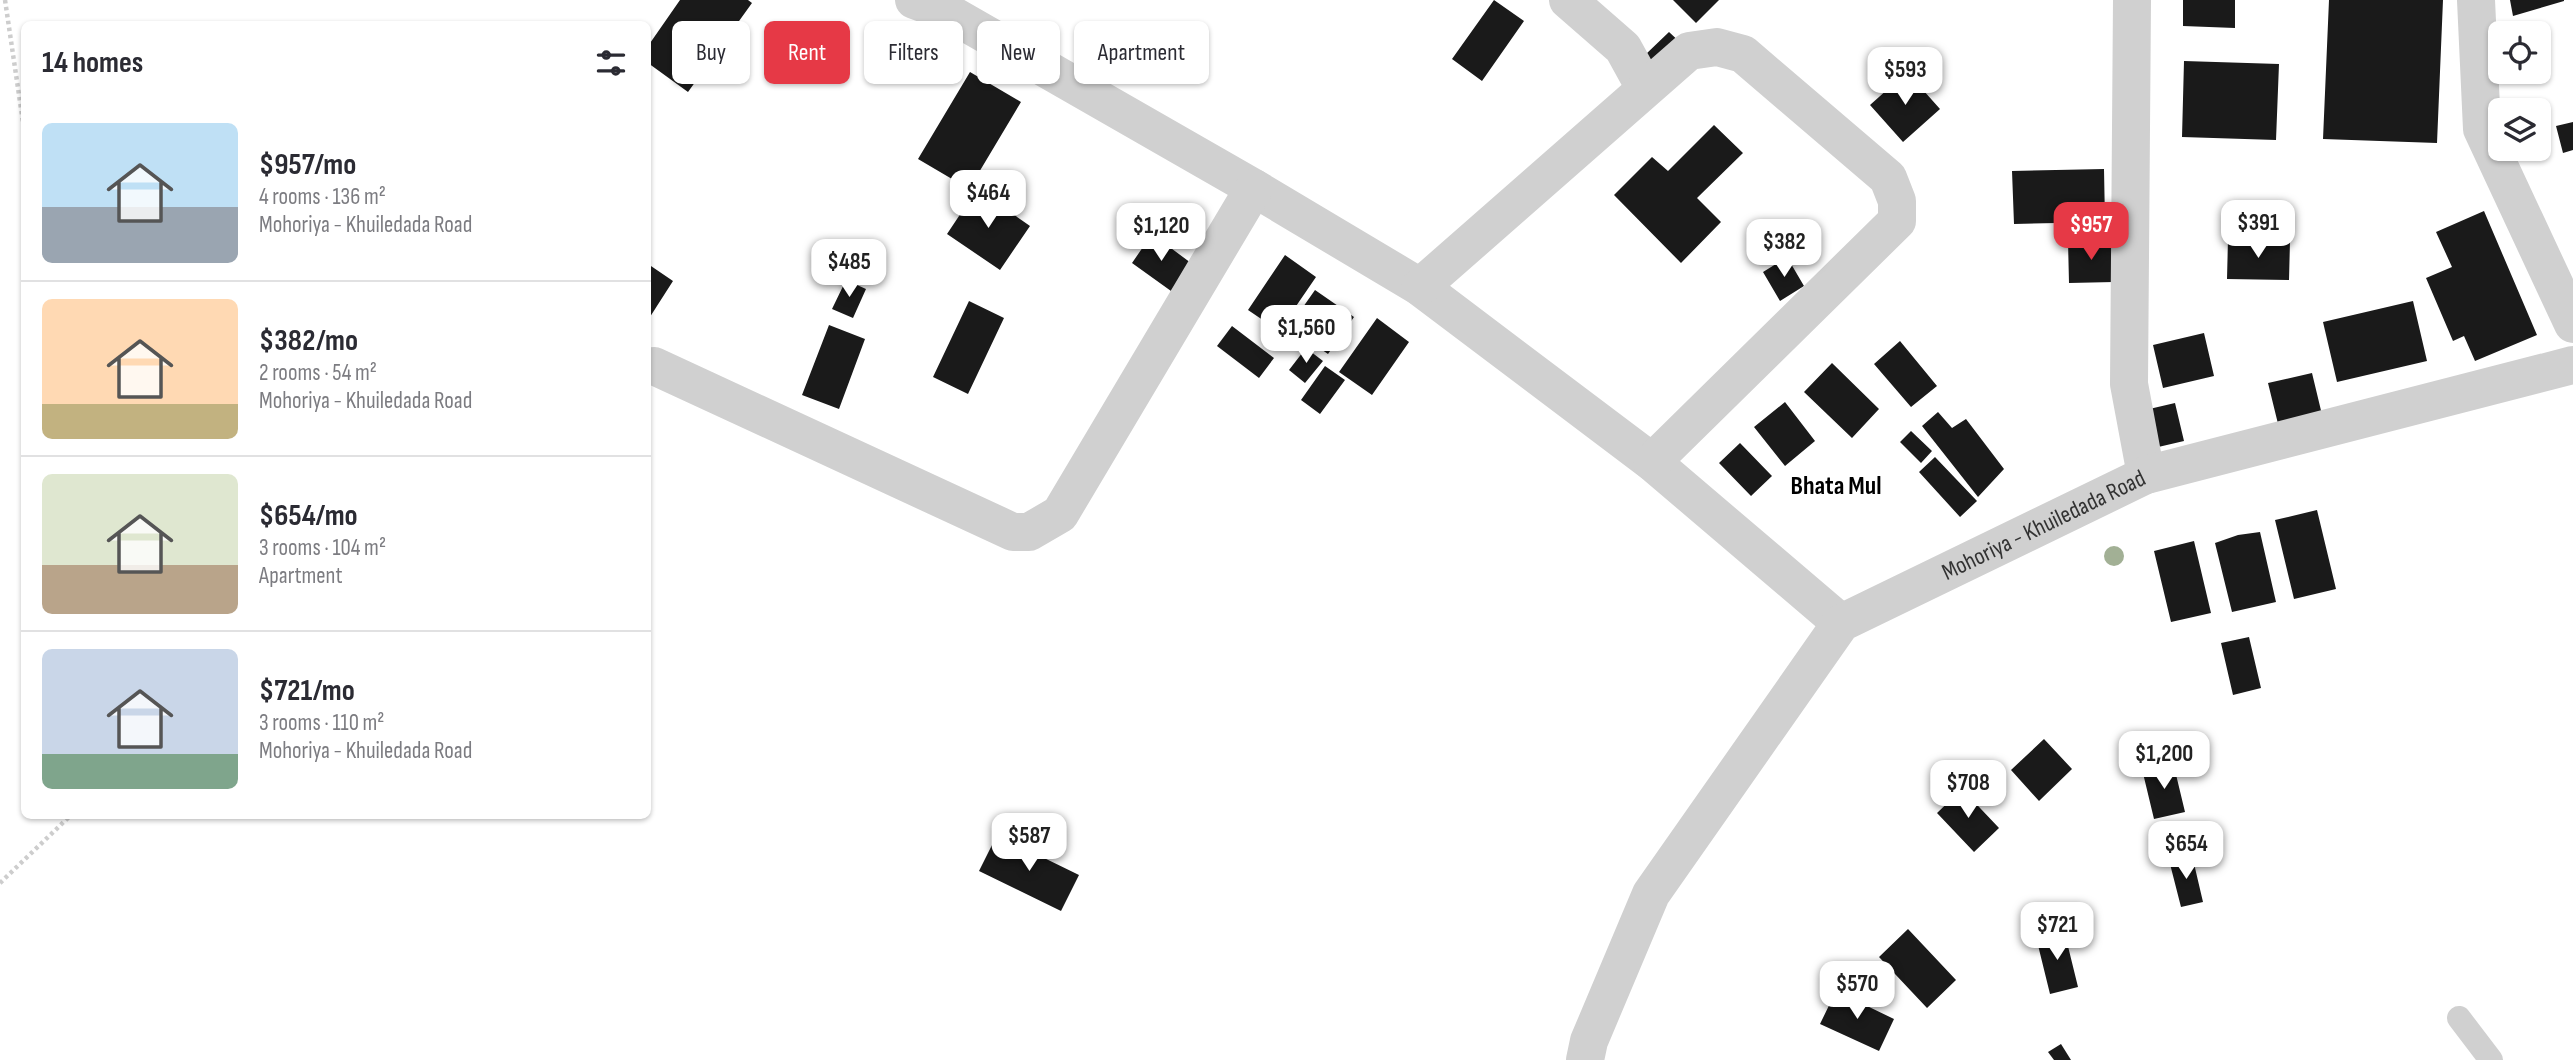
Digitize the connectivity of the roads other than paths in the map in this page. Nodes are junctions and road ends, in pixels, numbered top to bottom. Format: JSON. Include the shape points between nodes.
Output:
{"nodes":[{"id":1,"x":914,"y":0,"type":"edge"},
{"id":2,"x":1568,"y":0,"type":"edge"},
{"id":3,"x":2132,"y":0,"type":"edge"},
{"id":4,"x":2476,"y":0,"type":"edge"},
{"id":5,"x":1644,"y":88,"type":"junction"},
{"id":6,"x":1254,"y":188,"type":"junction"},
{"id":7,"x":1420,"y":287,"type":"junction"},
{"id":8,"x":2573,"y":324,"type":"edge"},
{"id":9,"x":2573,"y":365,"type":"edge"},
{"id":10,"x":654,"y":366,"type":"dead end"},
{"id":11,"x":1652,"y":462,"type":"junction"},
{"id":12,"x":2146,"y":475,"type":"junction"},
{"id":13,"x":1841,"y":623,"type":"junction"},
{"id":14,"x":2459,"y":1018,"type":"dead end"},
{"id":15,"x":1585,"y":1060,"type":"edge"},
{"id":16,"x":2491,"y":1060,"type":"edge"}],
"edges":[{"from":1,"to":6,"type":"street","via":[[947,12]]},
{"from":2,"to":5,"type":"street","via":[[1623,48]]},
{"from":3,"to":12,"type":"street","via":[[2129,384]]},
{"from":4,"to":8,"type":"street","via":[[2482,129]]},
{"from":5,"to":7,"type":"street"},
{"from":5,"to":11,"type":"street","via":[[1689,51],[1717,47],[1743,54],[1888,178],[1897,201],[1897,221]]},
{"from":6,"to":7,"type":"street"},
{"from":6,"to":10,"type":"street","via":[[1060,513],[1029,532],[1013,533]]},
{"from":7,"to":11,"type":"street"},
{"from":9,"to":12,"type":"street","name":"Mohoriya - Khuiledada Road"},
{"from":11,"to":13,"type":"street"},
{"from":12,"to":13,"type":"street","name":"Mohoriya - Khuiledada Road"},
{"from":13,"to":15,"type":"street","name":"Mohoriya - Khuiledada Road","via":[[1651,894]]},
{"from":14,"to":16,"type":"lane"}]}
